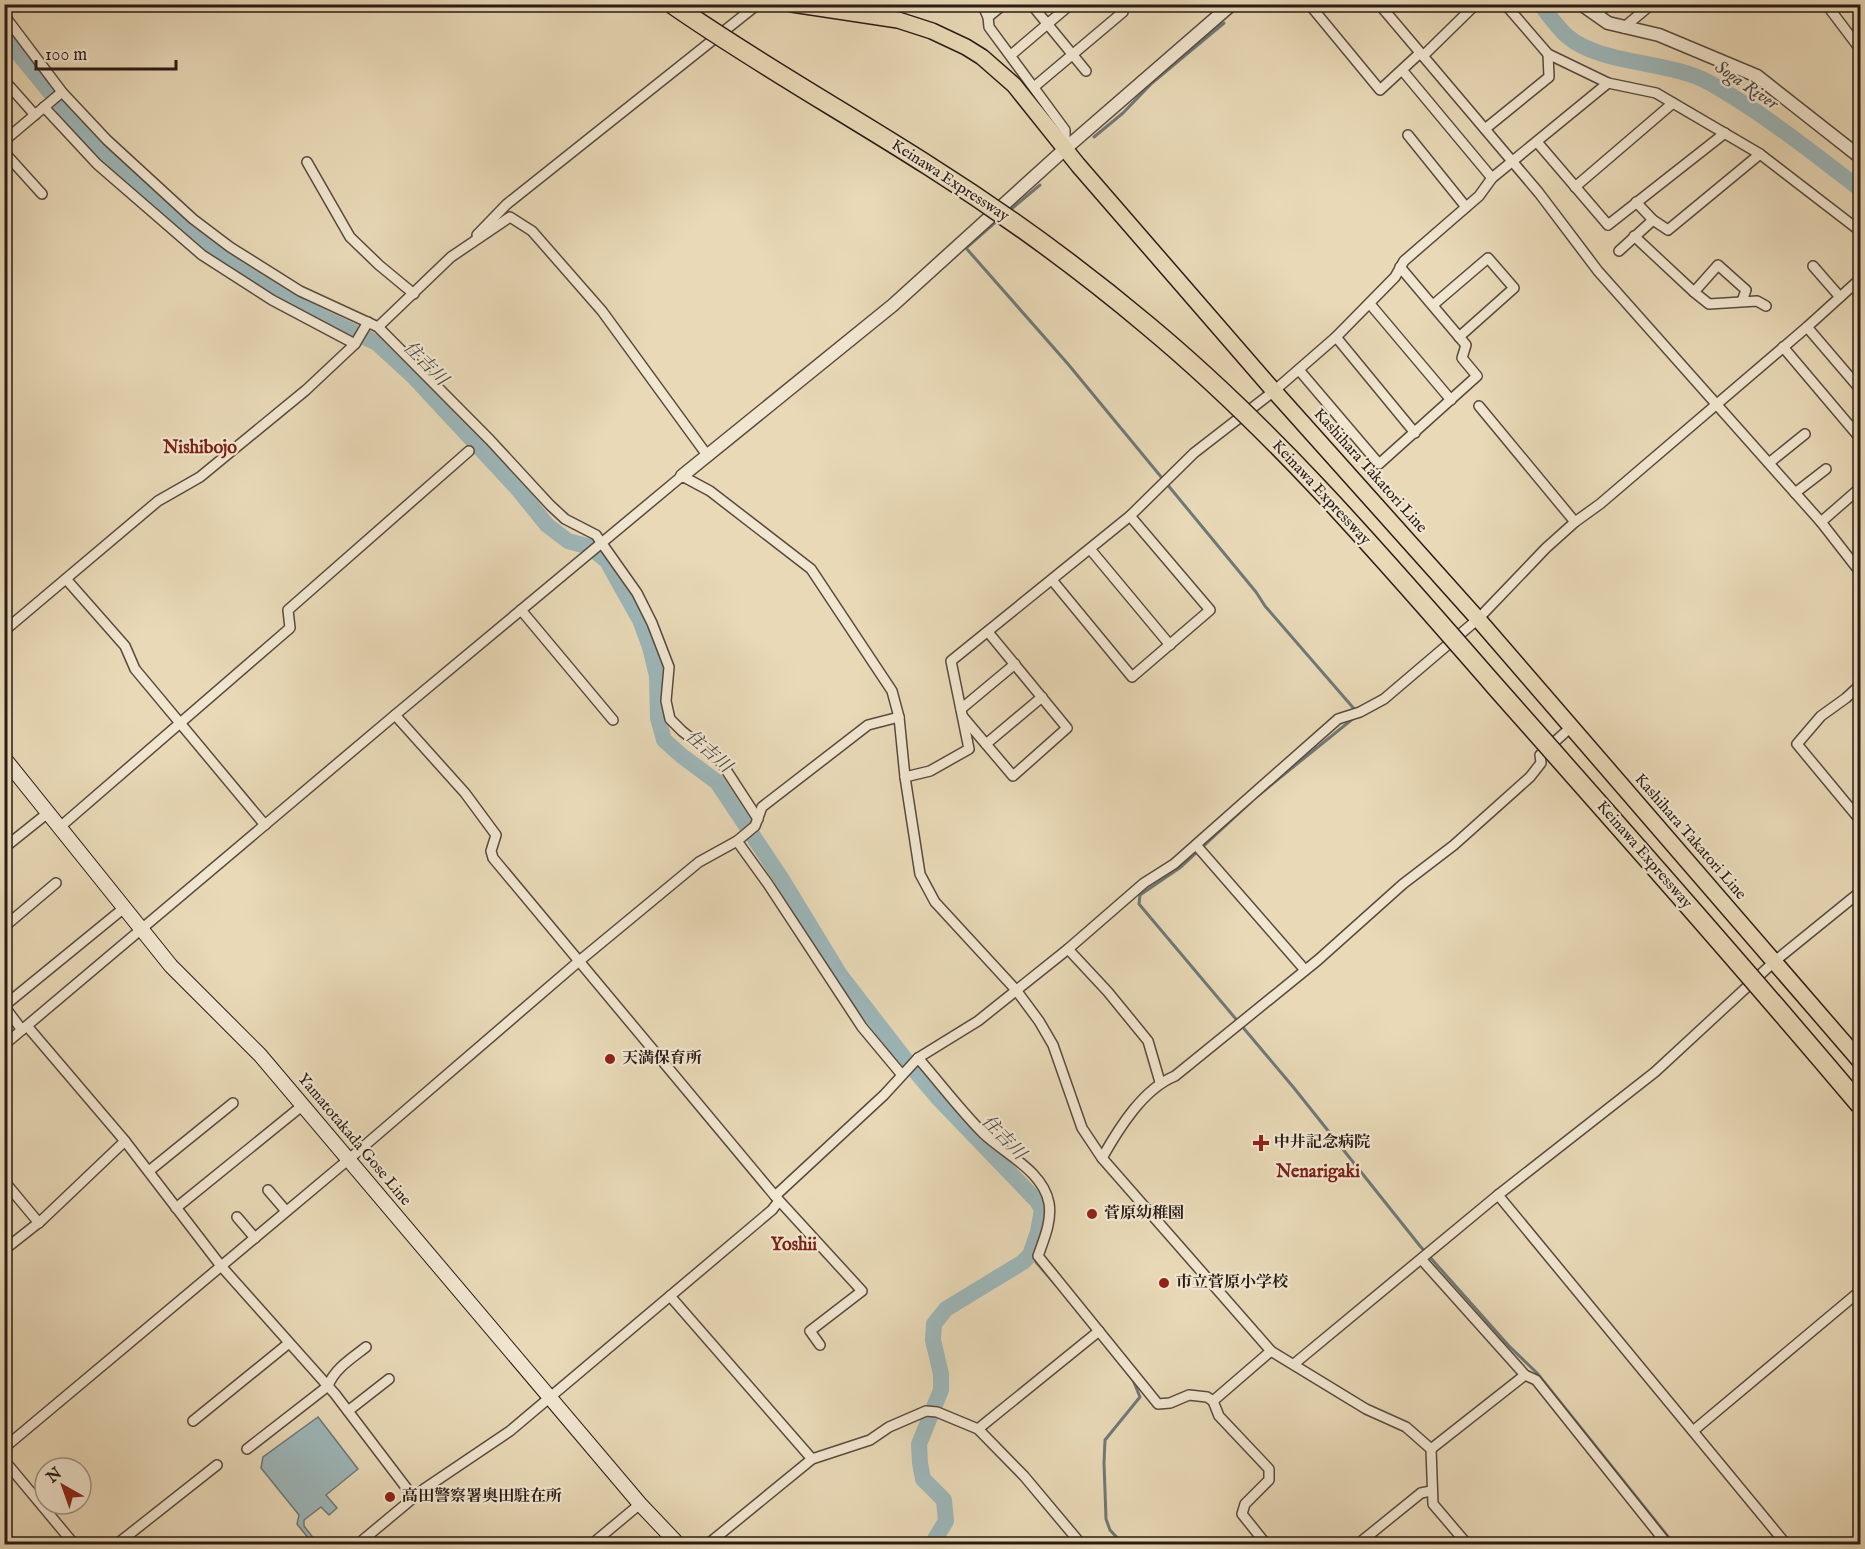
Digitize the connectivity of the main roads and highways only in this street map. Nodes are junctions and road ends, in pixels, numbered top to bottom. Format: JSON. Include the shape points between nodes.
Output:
{"nodes":[{"id":1,"x":672,"y":4,"type":"edge"},
{"id":2,"x":792,"y":4,"type":"edge"},
{"id":3,"x":4,"y":758,"type":"edge"},
{"id":4,"x":1860,"y":1061,"type":"edge"},
{"id":5,"x":1860,"y":1105,"type":"edge"},
{"id":6,"x":678,"y":1545,"type":"edge"}],
"edges":[{"from":1,"to":5,"type":"highway","name":"Keinawa Expressway","bridge":true,"via":[[996,210],[1096,283],[1251,418],[1356,528]]},
{"from":2,"to":4,"type":"main road","name":"Kashihara Takatori Line","via":[[898,20],[932,30],[966,47],[998,70]]},
{"from":3,"to":6,"type":"main road","name":"Yamatotakada Gose Line","via":[[142,931],[186,982],[260,1055]]}]}
